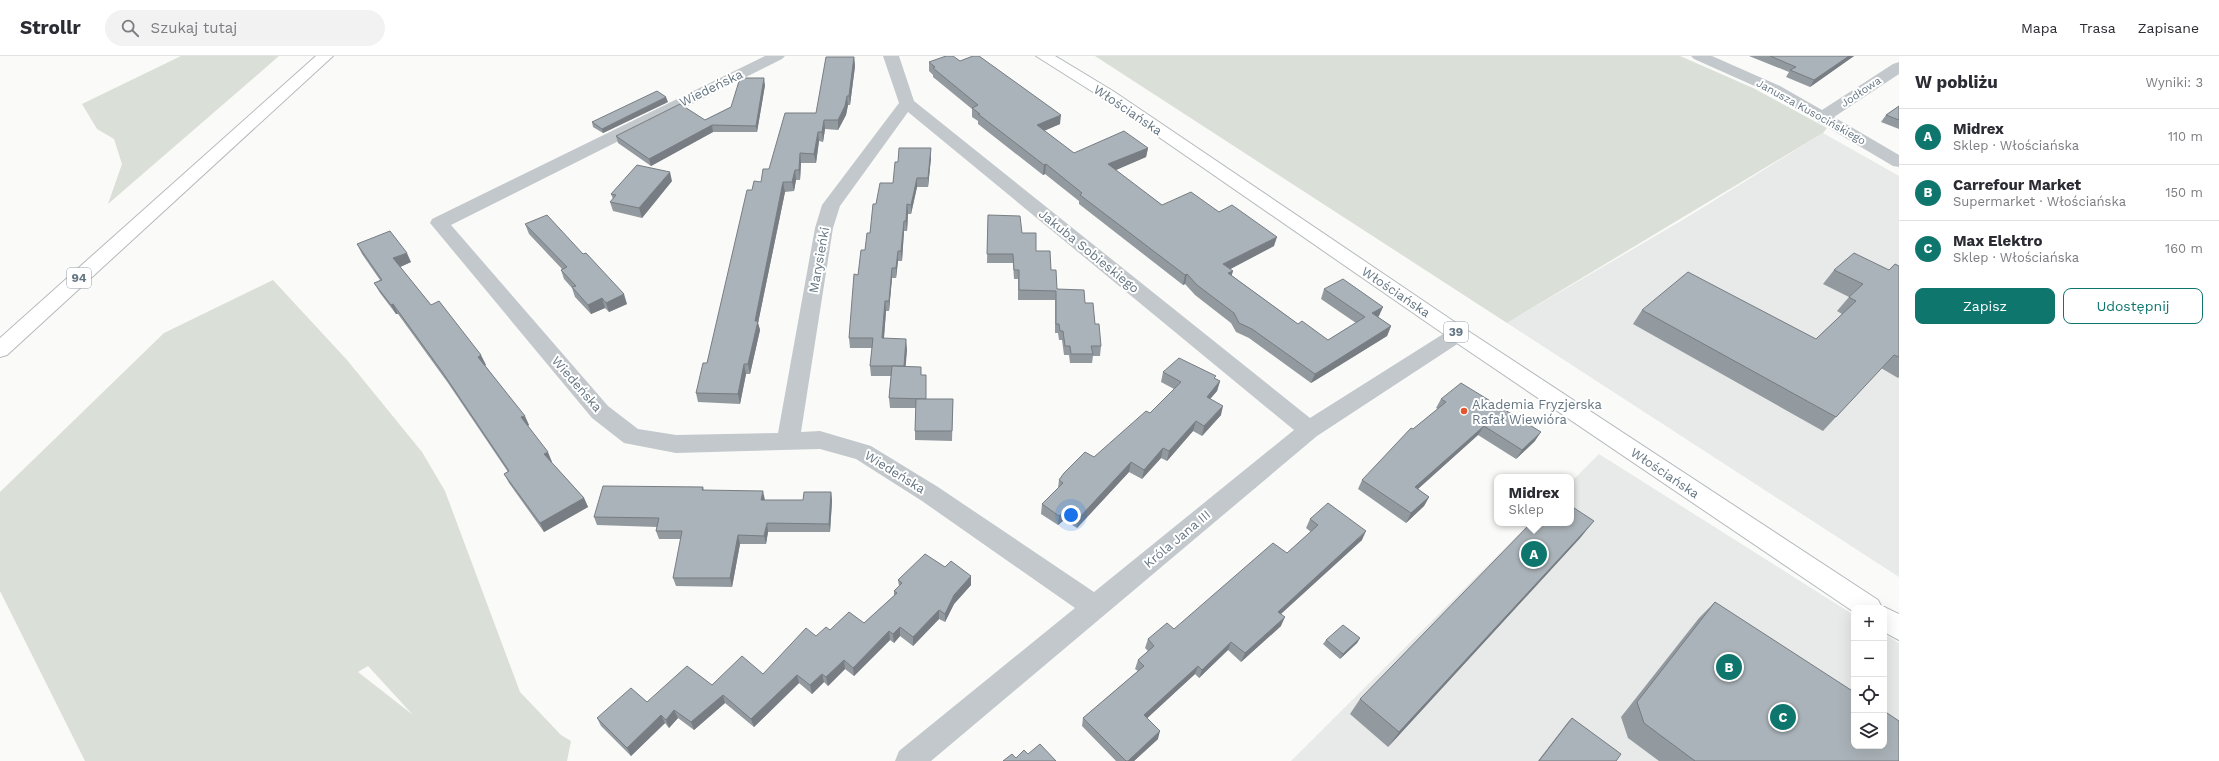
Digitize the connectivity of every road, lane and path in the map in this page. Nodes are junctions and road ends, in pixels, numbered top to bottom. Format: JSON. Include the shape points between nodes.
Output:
{"nodes":[{"id":1,"x":325,"y":56,"type":"edge"},
{"id":2,"x":777,"y":56,"type":"edge"},
{"id":3,"x":891,"y":56,"type":"edge"},
{"id":4,"x":1044,"y":56,"type":"edge"},
{"id":5,"x":1699,"y":56,"type":"edge"},
{"id":6,"x":1899,"y":67,"type":"edge"},
{"id":7,"x":907,"y":103,"type":"junction"},
{"id":8,"x":1823,"y":117,"type":"junction"},
{"id":9,"x":1899,"y":162,"type":"edge"},
{"id":10,"x":1458,"y":334,"type":"junction"},
{"id":11,"x":0,"y":350,"type":"edge"},
{"id":12,"x":1309,"y":430,"type":"junction"},
{"id":13,"x":788,"y":441,"type":"junction"},
{"id":14,"x":1864,"y":605,"type":"edge"},
{"id":15,"x":1095,"y":607,"type":"junction"},
{"id":16,"x":1887,"y":620,"type":"edge"},
{"id":17,"x":1899,"y":628,"type":"edge"},
{"id":18,"x":909,"y":761,"type":"edge"}],
"edges":[{"from":1,"to":11,"type":"main road","number":"94"},
{"from":2,"to":13,"type":"street","name":"Wiedeńska","via":[[439,223],[600,412],[632,437],[676,444]]},
{"from":3,"to":7,"type":"street"},
{"from":4,"to":10,"type":"main road","name":"Włościańska","number":"39","via":[[1107,94]]},
{"from":5,"to":8,"type":"street","name":"Janusza Kusocińskiego","via":[[1774,89]]},
{"from":6,"to":8,"type":"street","name":"Jodłowa"},
{"from":7,"to":12,"type":"street","name":"Jakuba Sobieskiego"},
{"from":7,"to":13,"type":"street","name":"Marysieńki","via":[[831,205],[824,228]]},
{"from":8,"to":9,"type":"street","name":"Janusza Kusocińskiego"},
{"from":10,"to":12,"type":"street","name":"Króla Jana III"},
{"from":10,"to":14,"type":"main road","name":"Włościańska","number":"39"},
{"from":12,"to":15,"type":"street","name":"Króla Jana III"},
{"from":13,"to":15,"type":"street","name":"Wiedeńska","via":[[820,440],[863,452],[930,494]]},
{"from":15,"to":18,"type":"street","name":"Króla Jana III"},
{"from":16,"to":17,"type":"main road"}]}
